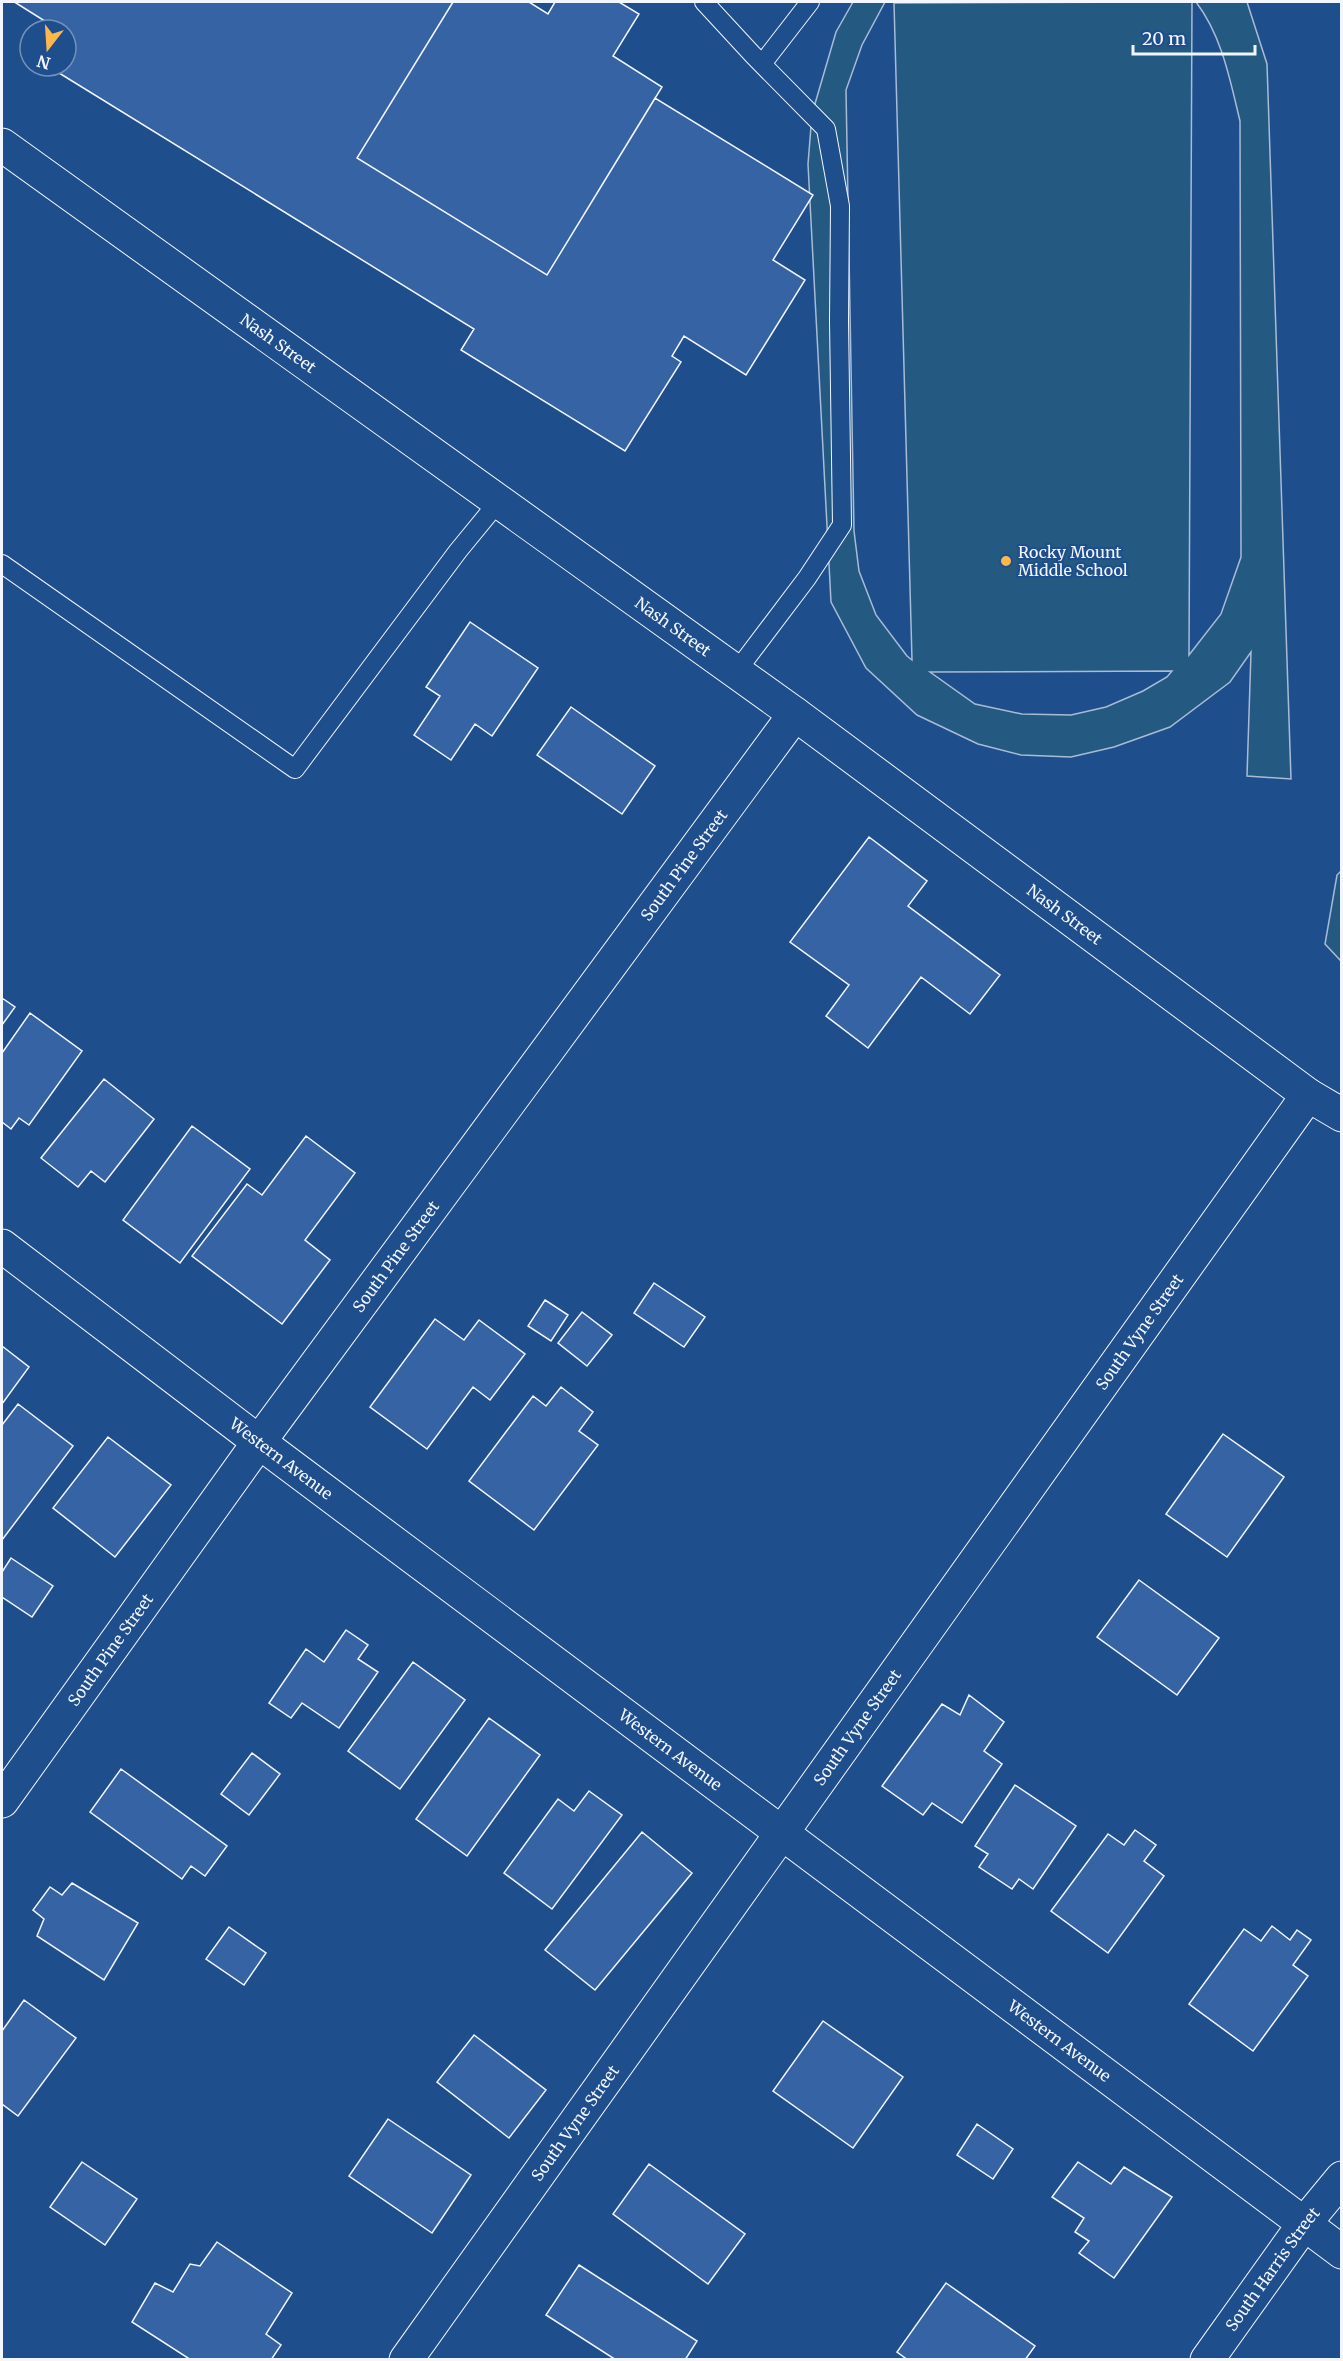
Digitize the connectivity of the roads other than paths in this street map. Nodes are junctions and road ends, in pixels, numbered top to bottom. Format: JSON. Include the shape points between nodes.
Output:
{"nodes":[{"id":1,"x":704,"y":2,"type":"edge"},
{"id":2,"x":810,"y":2,"type":"edge"},
{"id":3,"x":762,"y":64,"type":"junction"},
{"id":4,"x":3,"y":148,"type":"edge"},
{"id":5,"x":499,"y":501,"type":"junction"},
{"id":6,"x":2,"y":564,"type":"edge"},
{"id":7,"x":736,"y":672,"type":"junction"},
{"id":8,"x":795,"y":714,"type":"junction"},
{"id":9,"x":1308,"y":1095,"type":"junction"},
{"id":10,"x":1341,"y":1115,"type":"edge"},
{"id":11,"x":2,"y":1246,"type":"edge"},
{"id":12,"x":259,"y":1442,"type":"junction"},
{"id":13,"x":2,"y":1801,"type":"edge"},
{"id":14,"x":781,"y":1833,"type":"junction"},
{"id":15,"x":1341,"y":2178,"type":"edge"},
{"id":16,"x":1304,"y":2224,"type":"junction"},
{"id":17,"x":1341,"y":2252,"type":"edge"},
{"id":18,"x":406,"y":2360,"type":"edge"},
{"id":19,"x":1206,"y":2360,"type":"edge"}],
"edges":[{"from":1,"to":3,"type":"lane"},
{"from":2,"to":3,"type":"lane"},
{"from":3,"to":7,"type":"lane","via":[[826,129],[840,206],[842,525]]},
{"from":4,"to":5,"type":"street","name":"Nash Street"},
{"from":5,"to":6,"type":"lane","via":[[295,769]]},
{"from":5,"to":7,"type":"street","name":"Nash Street"},
{"from":7,"to":8,"type":"street","name":"Nash Street"},
{"from":8,"to":9,"type":"street","name":"Nash Street"},
{"from":8,"to":12,"type":"street","name":"South Pine Street"},
{"from":9,"to":10,"type":"street","name":"Nash Street"},
{"from":9,"to":14,"type":"street","name":"South Vyne Street"},
{"from":11,"to":12,"type":"street","name":"Western Avenue"},
{"from":12,"to":13,"type":"street","name":"South Pine Street"},
{"from":12,"to":14,"type":"street","name":"Western Avenue"},
{"from":14,"to":16,"type":"street","name":"Western Avenue"},
{"from":14,"to":18,"type":"street","name":"South Vyne Street"},
{"from":15,"to":16,"type":"street","name":"South Harris Street"},
{"from":16,"to":17,"type":"street","name":"Western Avenue"},
{"from":16,"to":19,"type":"street","name":"South Harris Street"}]}
